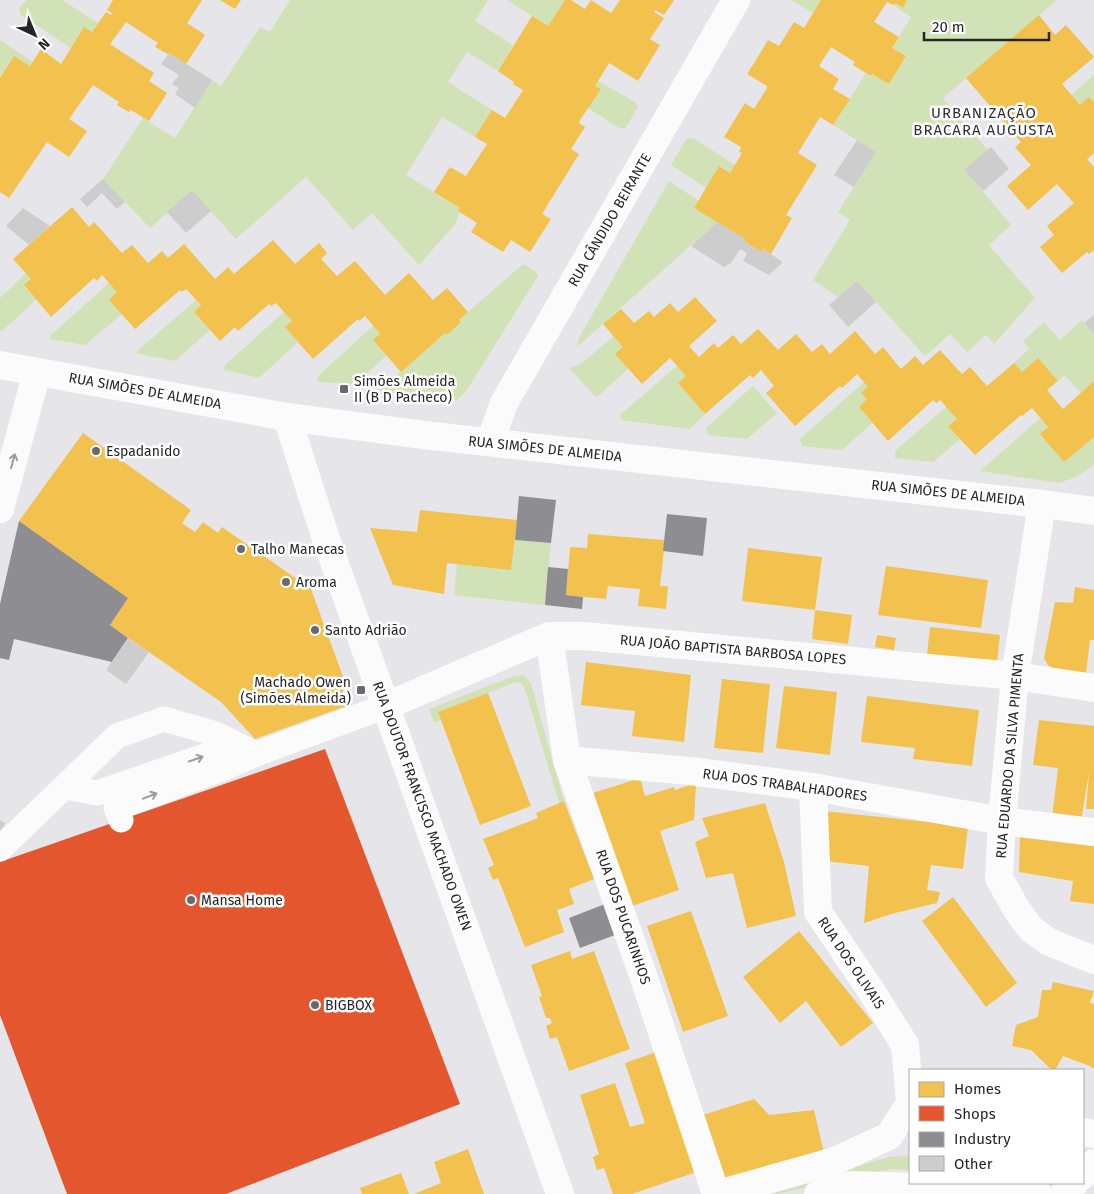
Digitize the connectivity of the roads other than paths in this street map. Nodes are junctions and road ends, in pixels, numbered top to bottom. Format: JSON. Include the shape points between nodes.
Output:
{"nodes":[{"id":1,"x":736,"y":0,"type":"edge"},
{"id":2,"x":0,"y":365,"type":"edge"},
{"id":3,"x":37,"y":372,"type":"junction"},
{"id":4,"x":287,"y":417,"type":"junction"},
{"id":5,"x":490,"y":442,"type":"junction"},
{"id":6,"x":1042,"y":504,"type":"junction"},
{"id":7,"x":0,"y":508,"type":"edge"},
{"id":8,"x":1094,"y":511,"type":"edge"},
{"id":9,"x":549,"y":636,"type":"junction"},
{"id":10,"x":1016,"y":676,"type":"junction"},
{"id":11,"x":1094,"y":688,"type":"edge"},
{"id":12,"x":386,"y":706,"type":"junction"},
{"id":13,"x":216,"y":752,"type":"dead end"},
{"id":14,"x":256,"y":754,"type":"junction"},
{"id":15,"x":567,"y":760,"type":"junction"},
{"id":16,"x":66,"y":786,"type":"junction"},
{"id":17,"x":813,"y":787,"type":"junction"},
{"id":18,"x":121,"y":820,"type":"dead end"},
{"id":19,"x":1002,"y":821,"type":"junction"},
{"id":20,"x":1094,"y":832,"type":"edge"},
{"id":21,"x":0,"y":848,"type":"edge"},
{"id":22,"x":1093,"y":959,"type":"edge"},
{"id":23,"x":909,"y":1091,"type":"edge"},
{"id":24,"x":909,"y":1104,"type":"edge"},
{"id":25,"x":1094,"y":1163,"type":"edge"},
{"id":26,"x":1084,"y":1174,"type":"edge"},
{"id":27,"x":1074,"y":1184,"type":"edge"},
{"id":28,"x":560,"y":1194,"type":"edge"},
{"id":29,"x":717,"y":1194,"type":"edge"},
{"id":30,"x":818,"y":1194,"type":"edge"},
{"id":31,"x":1038,"y":1194,"type":"edge"},
{"id":32,"x":1064,"y":1194,"type":"edge"}],
"edges":[{"from":1,"to":5,"type":"street","name":"RUA CÂNDIDO BEIRANTE","via":[[504,403]]},
{"from":2,"to":3,"type":"street","name":"RUA SIMÕES DE ALMEIDA"},
{"from":3,"to":4,"type":"street","name":"RUA SIMÕES DE ALMEIDA"},
{"from":7,"to":3,"type":"street","one_way":true},
{"from":4,"to":5,"type":"street","name":"RUA SIMÕES DE ALMEIDA"},
{"from":4,"to":12,"type":"street","name":"RUA DOUTOR FRANCISCO MACHADO OWEN","via":[[326,539]]},
{"from":5,"to":6,"type":"street","name":"RUA SIMÕES DE ALMEIDA"},
{"from":6,"to":8,"type":"street","name":"RUA SIMÕES DE ALMEIDA"},
{"from":6,"to":10,"type":"street","name":"RUA EDUARDO DA SILVA PIMENTA"},
{"from":9,"to":10,"type":"street","name":"RUA JOÃO BAPTISTA BARBOSA LOPES","via":[[584,636]]},
{"from":9,"to":12,"type":"street","name":"RUA JOÃO BAPTISTA BARBOSA LOPES"},
{"from":9,"to":15,"type":"street","name":"RUA DOS PUCARINHOS"},
{"from":10,"to":11,"type":"street","name":"RUA JOÃO BAPTISTA BARBOSA LOPES"},
{"from":10,"to":19,"type":"street","name":"RUA EDUARDO DA SILVA PIMENTA"},
{"from":12,"to":14,"type":"lane"},
{"from":12,"to":28,"type":"street","name":"RUA DOUTOR FRANCISCO MACHADO OWEN"},
{"from":16,"to":13,"type":"lane","one_way":true,"via":[[97,793]]},
{"from":14,"to":16,"type":"lane","via":[[216,734],[164,719],[117,736]]},
{"from":18,"to":14,"type":"lane","one_way":true,"via":[[116,808]]},
{"from":15,"to":17,"type":"street","name":"RUA DOS TRABALHADORES"},
{"from":15,"to":29,"type":"street","name":"RUA DOS PUCARINHOS"},
{"from":16,"to":21,"type":"lane"},
{"from":17,"to":19,"type":"street","name":"RUA DOS TRABALHADORES"},
{"from":17,"to":23,"type":"street","name":"RUA DOS OLIVAIS","via":[[818,912],[905,1045]]},
{"from":19,"to":20,"type":"street","name":"RUA DOS TRABALHADORES"},
{"from":19,"to":22,"type":"street","name":"RUA EDUARDO DA SILVA PIMENTA","via":[[999,878],[1017,910],[1031,929],[1049,942]]},
{"from":24,"to":29,"type":"street","name":"RUA DOS OLIVAIS","via":[[890,1136],[835,1161]]},
{"from":25,"to":26,"type":"street"},
{"from":27,"to":32,"type":"street"},
{"from":30,"to":31,"type":"street","via":[[851,1186],[1034,1190]]}]}
